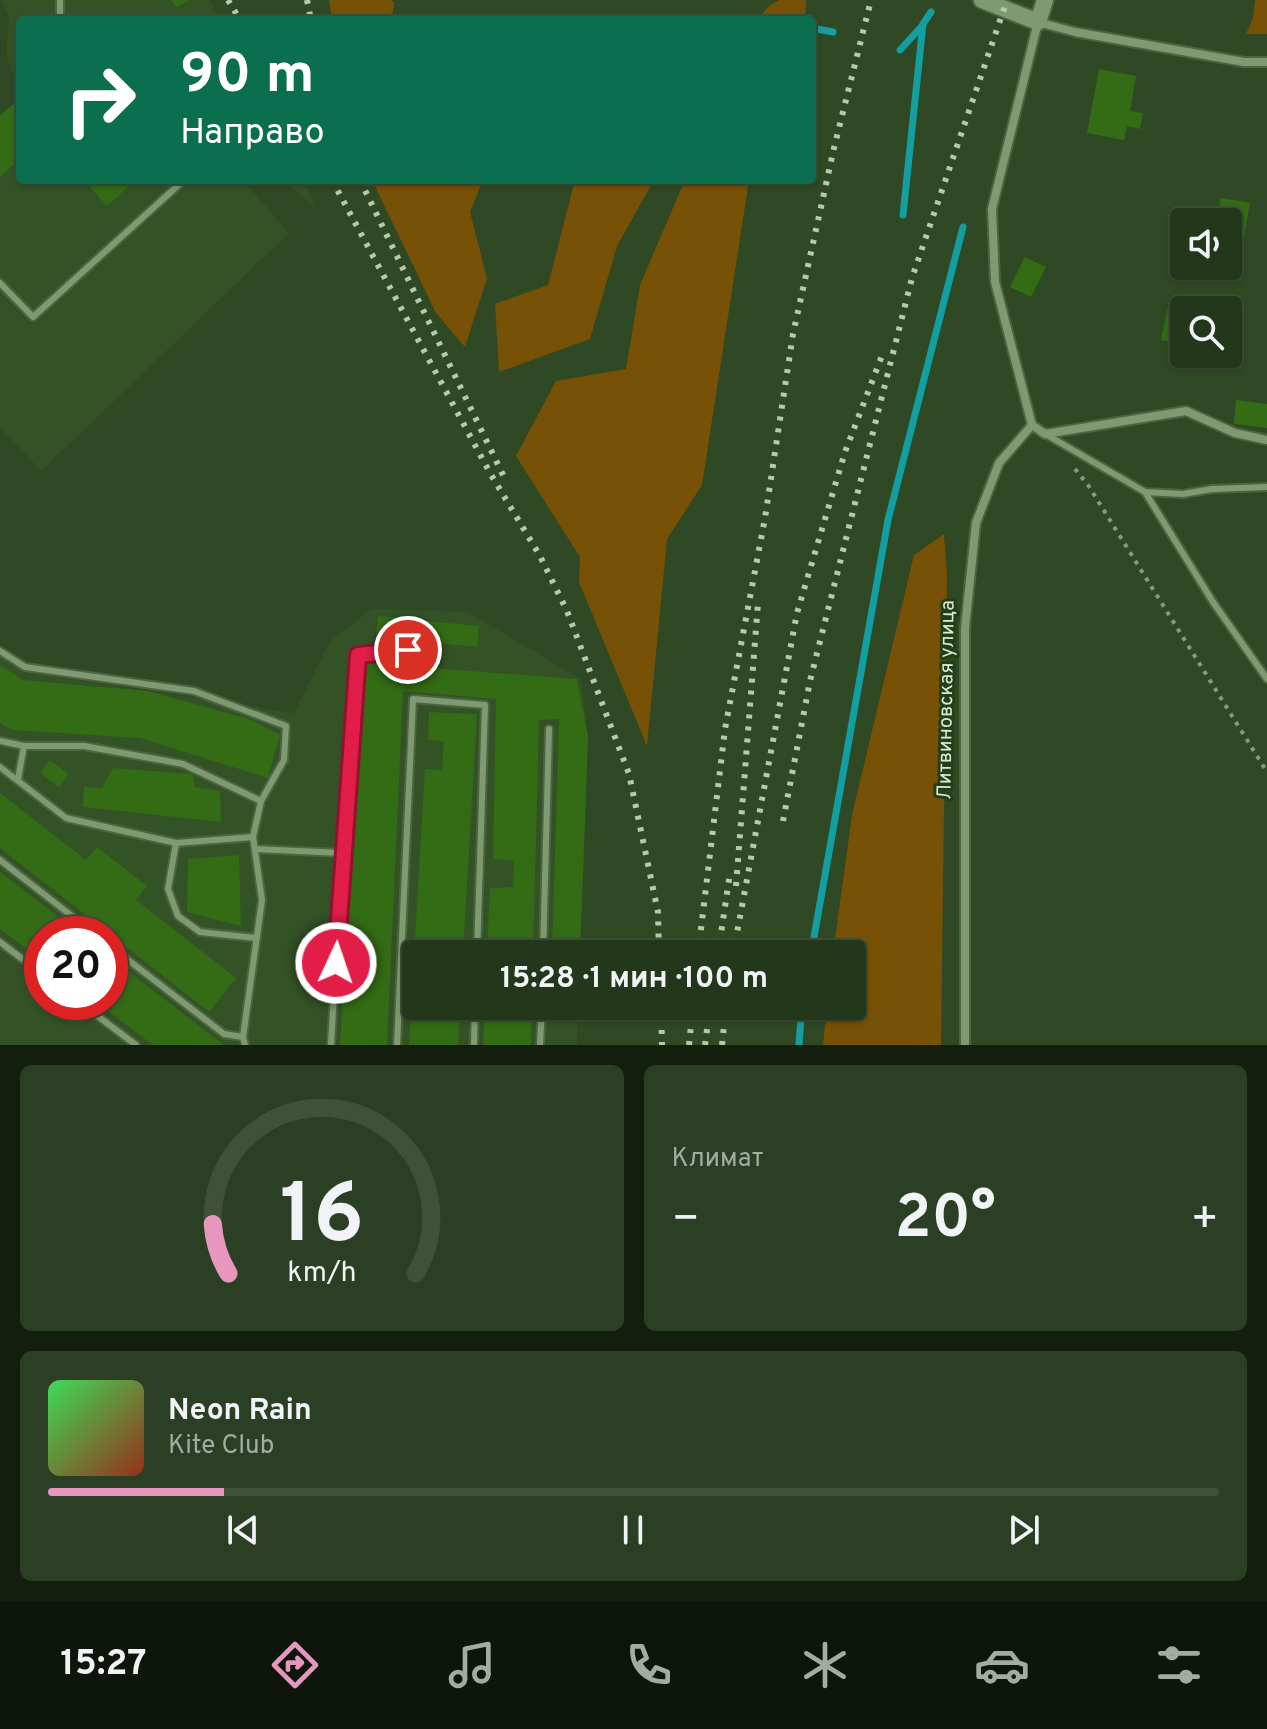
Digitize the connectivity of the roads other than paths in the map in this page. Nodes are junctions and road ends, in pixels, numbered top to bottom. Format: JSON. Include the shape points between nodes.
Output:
{"nodes":[{"id":1,"x":982,"y":0,"type":"edge"},
{"id":2,"x":1045,"y":0,"type":"edge"},
{"id":3,"x":1038,"y":22,"type":"junction"},
{"id":4,"x":1267,"y":62,"type":"edge"},
{"id":5,"x":180,"y":184,"type":"edge"},
{"id":6,"x":0,"y":283,"type":"edge"},
{"id":7,"x":1032,"y":425,"type":"junction"},
{"id":8,"x":1045,"y":434,"type":"junction"},
{"id":9,"x":1267,"y":440,"type":"edge"},
{"id":10,"x":1267,"y":487,"type":"edge"},
{"id":11,"x":1145,"y":492,"type":"junction"},
{"id":12,"x":408,"y":650,"type":"dead end"},
{"id":13,"x":0,"y":651,"type":"edge"},
{"id":14,"x":1267,"y":679,"type":"edge"},
{"id":15,"x":549,"y":729,"type":"dead end"},
{"id":16,"x":0,"y":741,"type":"edge"},
{"id":17,"x":24,"y":746,"type":"junction"},
{"id":18,"x":0,"y":767,"type":"edge"},
{"id":19,"x":18,"y":779,"type":"junction"},
{"id":20,"x":261,"y":801,"type":"junction"},
{"id":21,"x":253,"y":837,"type":"junction"},
{"id":22,"x":176,"y":843,"type":"junction"},
{"id":23,"x":255,"y":849,"type":"junction"},
{"id":24,"x":342,"y":853,"type":"junction"},
{"id":25,"x":0,"y":860,"type":"edge"},
{"id":26,"x":72,"y":916,"type":"edge"},
{"id":27,"x":257,"y":938,"type":"junction"},
{"id":28,"x":477,"y":940,"type":"edge"},
{"id":29,"x":543,"y":940,"type":"edge"},
{"id":30,"x":0,"y":942,"type":"edge"},
{"id":31,"x":24,"y":960,"type":"edge"},
{"id":32,"x":128,"y":960,"type":"edge"},
{"id":33,"x":103,"y":1020,"type":"edge"},
{"id":34,"x":475,"y":1020,"type":"edge"},
{"id":35,"x":541,"y":1020,"type":"edge"},
{"id":36,"x":244,"y":1041,"type":"edge"},
{"id":37,"x":136,"y":1045,"type":"edge"},
{"id":38,"x":331,"y":1045,"type":"edge"},
{"id":39,"x":397,"y":1045,"type":"edge"},
{"id":40,"x":474,"y":1045,"type":"edge"},
{"id":41,"x":540,"y":1045,"type":"edge"},
{"id":42,"x":965,"y":1045,"type":"edge"}],
"edges":[{"from":1,"to":3,"type":"street"},
{"from":2,"to":3,"type":"street"},
{"from":3,"to":4,"type":"street","via":[[1229,60]]},
{"from":3,"to":7,"type":"street","via":[[992,209],[995,282]]},
{"from":5,"to":6,"type":"lane","via":[[33,317]]},
{"from":7,"to":8,"type":"street"},
{"from":7,"to":42,"type":"street","name":"Литвиновская улица","via":[[999,463],[976,523],[965,628]]},
{"from":8,"to":9,"type":"street","via":[[1186,411],[1235,433]]},
{"from":8,"to":11,"type":"lane"},
{"from":10,"to":11,"type":"lane"},
{"from":11,"to":14,"type":"lane"},
{"from":12,"to":24,"type":"lane","via":[[358,655]]},
{"from":13,"to":20,"type":"lane","via":[[25,667],[194,691],[286,726],[284,760]]},
{"from":15,"to":29,"type":"lane"},
{"from":16,"to":17,"type":"lane"},
{"from":17,"to":19,"type":"lane"},
{"from":17,"to":20,"type":"lane","via":[[84,746],[183,764]]},
{"from":18,"to":19,"type":"lane"},
{"from":19,"to":22,"type":"lane","via":[[66,818]]},
{"from":20,"to":21,"type":"lane"},
{"from":21,"to":22,"type":"lane"},
{"from":21,"to":23,"type":"lane"},
{"from":22,"to":27,"type":"lane","via":[[168,889],[178,916],[200,932]]},
{"from":23,"to":24,"type":"lane"},
{"from":23,"to":27,"type":"lane","via":[[262,900]]},
{"from":24,"to":38,"type":"lane"},
{"from":25,"to":26,"type":"lane"},
{"from":27,"to":36,"type":"lane"},
{"from":28,"to":39,"type":"lane","via":[[485,705],[413,699]]},
{"from":30,"to":31,"type":"lane"},
{"from":32,"to":36,"type":"lane","via":[[224,1034]]},
{"from":33,"to":37,"type":"lane"},
{"from":34,"to":40,"type":"lane"},
{"from":35,"to":41,"type":"lane"}]}
